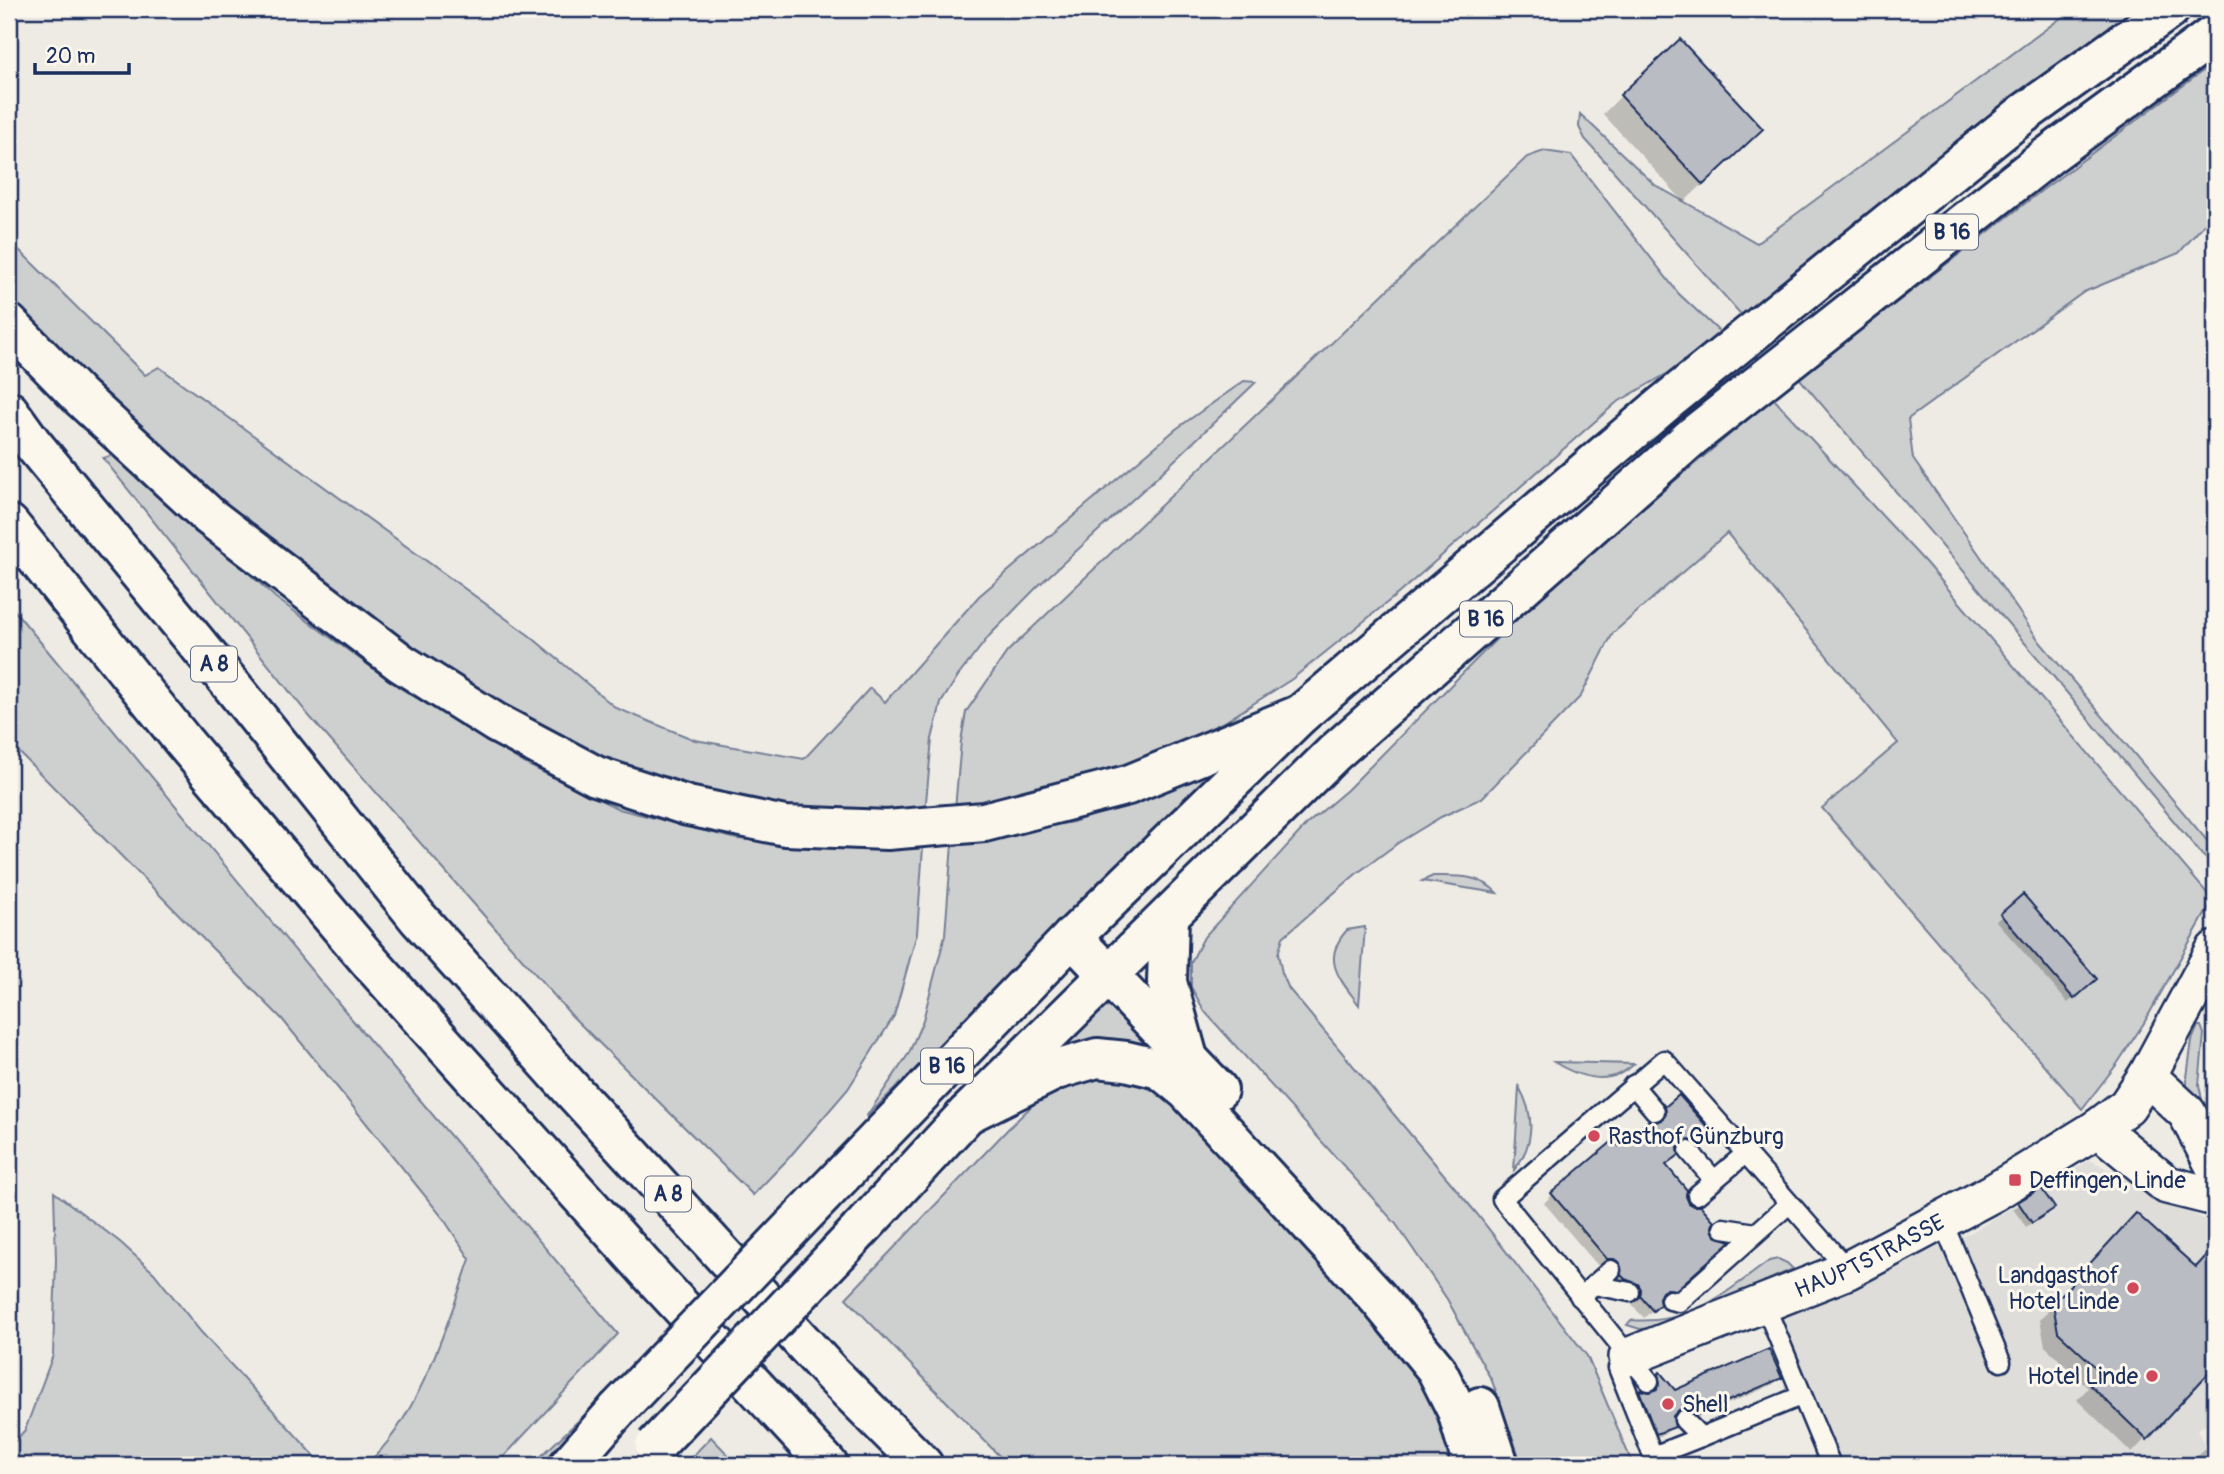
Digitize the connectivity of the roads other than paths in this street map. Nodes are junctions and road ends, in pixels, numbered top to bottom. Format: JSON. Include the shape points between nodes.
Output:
{"nodes":[{"id":1,"x":2170,"y":9,"type":"edge"},
{"id":2,"x":2215,"y":34,"type":"edge"},
{"id":3,"x":9,"y":324,"type":"edge"},
{"id":4,"x":9,"y":411,"type":"edge"},
{"id":5,"x":9,"y":524,"type":"edge"},
{"id":6,"x":1301,"y":714,"type":"junction"},
{"id":7,"x":1169,"y":917,"type":"junction"},
{"id":8,"x":1072,"y":937,"type":"junction"},
{"id":9,"x":2215,"y":950,"type":"edge"},
{"id":10,"x":1108,"y":977,"type":"junction"},
{"id":11,"x":1188,"y":1059,"type":"junction"},
{"id":12,"x":2147,"y":1076,"type":"junction"},
{"id":13,"x":1633,"y":1085,"type":"junction"},
{"id":14,"x":1655,"y":1111,"type":"dead end"},
{"id":15,"x":967,"y":1114,"type":"junction"},
{"id":16,"x":2098,"y":1128,"type":"junction"},
{"id":17,"x":1689,"y":1151,"type":"dead end"},
{"id":18,"x":1745,"y":1154,"type":"junction"},
{"id":19,"x":2215,"y":1167,"type":"edge"},
{"id":20,"x":1714,"y":1180,"type":"junction"},
{"id":21,"x":1697,"y":1195,"type":"dead end"},
{"id":22,"x":2215,"y":1197,"type":"edge"},
{"id":23,"x":1789,"y":1205,"type":"junction"},
{"id":24,"x":1942,"y":1220,"type":"junction"},
{"id":25,"x":1723,"y":1228,"type":"dead end"},
{"id":26,"x":1756,"y":1233,"type":"junction"},
{"id":27,"x":1611,"y":1270,"type":"dead end"},
{"id":28,"x":1848,"y":1270,"type":"junction"},
{"id":29,"x":1587,"y":1291,"type":"junction"},
{"id":30,"x":1630,"y":1292,"type":"dead end"},
{"id":31,"x":1670,"y":1300,"type":"dead end"},
{"id":32,"x":1764,"y":1303,"type":"junction"},
{"id":33,"x":2001,"y":1362,"type":"dead end"},
{"id":34,"x":1639,"y":1369,"type":"junction"},
{"id":35,"x":1801,"y":1396,"type":"junction"},
{"id":36,"x":1684,"y":1420,"type":"dead end"},
{"id":37,"x":1701,"y":1437,"type":"junction"},
{"id":38,"x":646,"y":1456,"type":"edge"},
{"id":39,"x":569,"y":1465,"type":"edge"},
{"id":40,"x":828,"y":1465,"type":"edge"},
{"id":41,"x":923,"y":1465,"type":"edge"},
{"id":42,"x":1470,"y":1465,"type":"edge"},
{"id":43,"x":1499,"y":1465,"type":"edge"},
{"id":44,"x":1830,"y":1465,"type":"edge"}],
"edges":[{"from":1,"to":6,"type":"main road","number":"B 16","via":[[2023,114],[1665,403]]},
{"from":2,"to":7,"type":"main road","number":"B 16","via":[[2048,156],[1693,436],[1334,753]]},
{"from":3,"to":6,"type":"main road","via":[[209,516],[401,663],[496,723],[596,776],[688,806],[785,826],[887,830],[984,822],[1128,785]]},
{"from":4,"to":41,"type":"main road","number":"A 8","via":[[418,918],[830,1372]]},
{"from":5,"to":40,"type":"main road","via":[[183,741],[371,963]]},
{"from":6,"to":8,"type":"main road","number":"B 16"},
{"from":7,"to":10,"type":"main road","number":"B 16"},
{"from":7,"to":11,"type":"main road","via":[[1167,982]]},
{"from":8,"to":10,"type":"main road"},
{"from":8,"to":39,"type":"main road","number":"B 16","bridge":true},
{"from":9,"to":12,"type":"street","name":"HAUPTSTRASSE"},
{"from":10,"to":11,"type":"main road"},
{"from":10,"to":15,"type":"main road","number":"B 16"},
{"from":11,"to":43,"type":"main road","via":[[1388,1270],[1438,1333],[1471,1386]]},
{"from":12,"to":16,"type":"street","name":"HAUPTSTRASSE","via":[[2127,1106]]},
{"from":12,"to":19,"type":"street","via":[[2187,1112]]},
{"from":13,"to":14,"type":"lane"},
{"from":13,"to":18,"type":"lane","via":[[1664,1060]]},
{"from":13,"to":29,"type":"lane","via":[[1502,1199]]},
{"from":15,"to":38,"type":"main road","number":"B 16","bridge":true},
{"from":15,"to":42,"type":"main road","via":[[1056,1070],[1097,1058],[1160,1069],[1187,1091],[1367,1286],[1436,1369],[1457,1411]]},
{"from":16,"to":22,"type":"street","via":[[2167,1185]]},
{"from":16,"to":24,"type":"street","name":"HAUPTSTRASSE"},
{"from":17,"to":20,"type":"lane"},
{"from":18,"to":20,"type":"lane"},
{"from":18,"to":23,"type":"lane"},
{"from":20,"to":21,"type":"lane"},
{"from":23,"to":26,"type":"lane"},
{"from":23,"to":28,"type":"lane"},
{"from":24,"to":28,"type":"street","name":"HAUPTSTRASSE"},
{"from":24,"to":33,"type":"lane"},
{"from":25,"to":26,"type":"lane"},
{"from":26,"to":31,"type":"lane","via":[[1679,1302]]},
{"from":27,"to":29,"type":"lane"},
{"from":28,"to":32,"type":"street","name":"HAUPTSTRASSE"},
{"from":29,"to":30,"type":"lane"},
{"from":29,"to":34,"type":"lane"},
{"from":32,"to":34,"type":"street","name":"HAUPTSTRASSE"},
{"from":32,"to":35,"type":"lane"},
{"from":34,"to":37,"type":"lane","via":[[1618,1368],[1653,1456]]},
{"from":35,"to":37,"type":"lane"},
{"from":35,"to":44,"type":"lane"},
{"from":36,"to":37,"type":"lane"}]}
